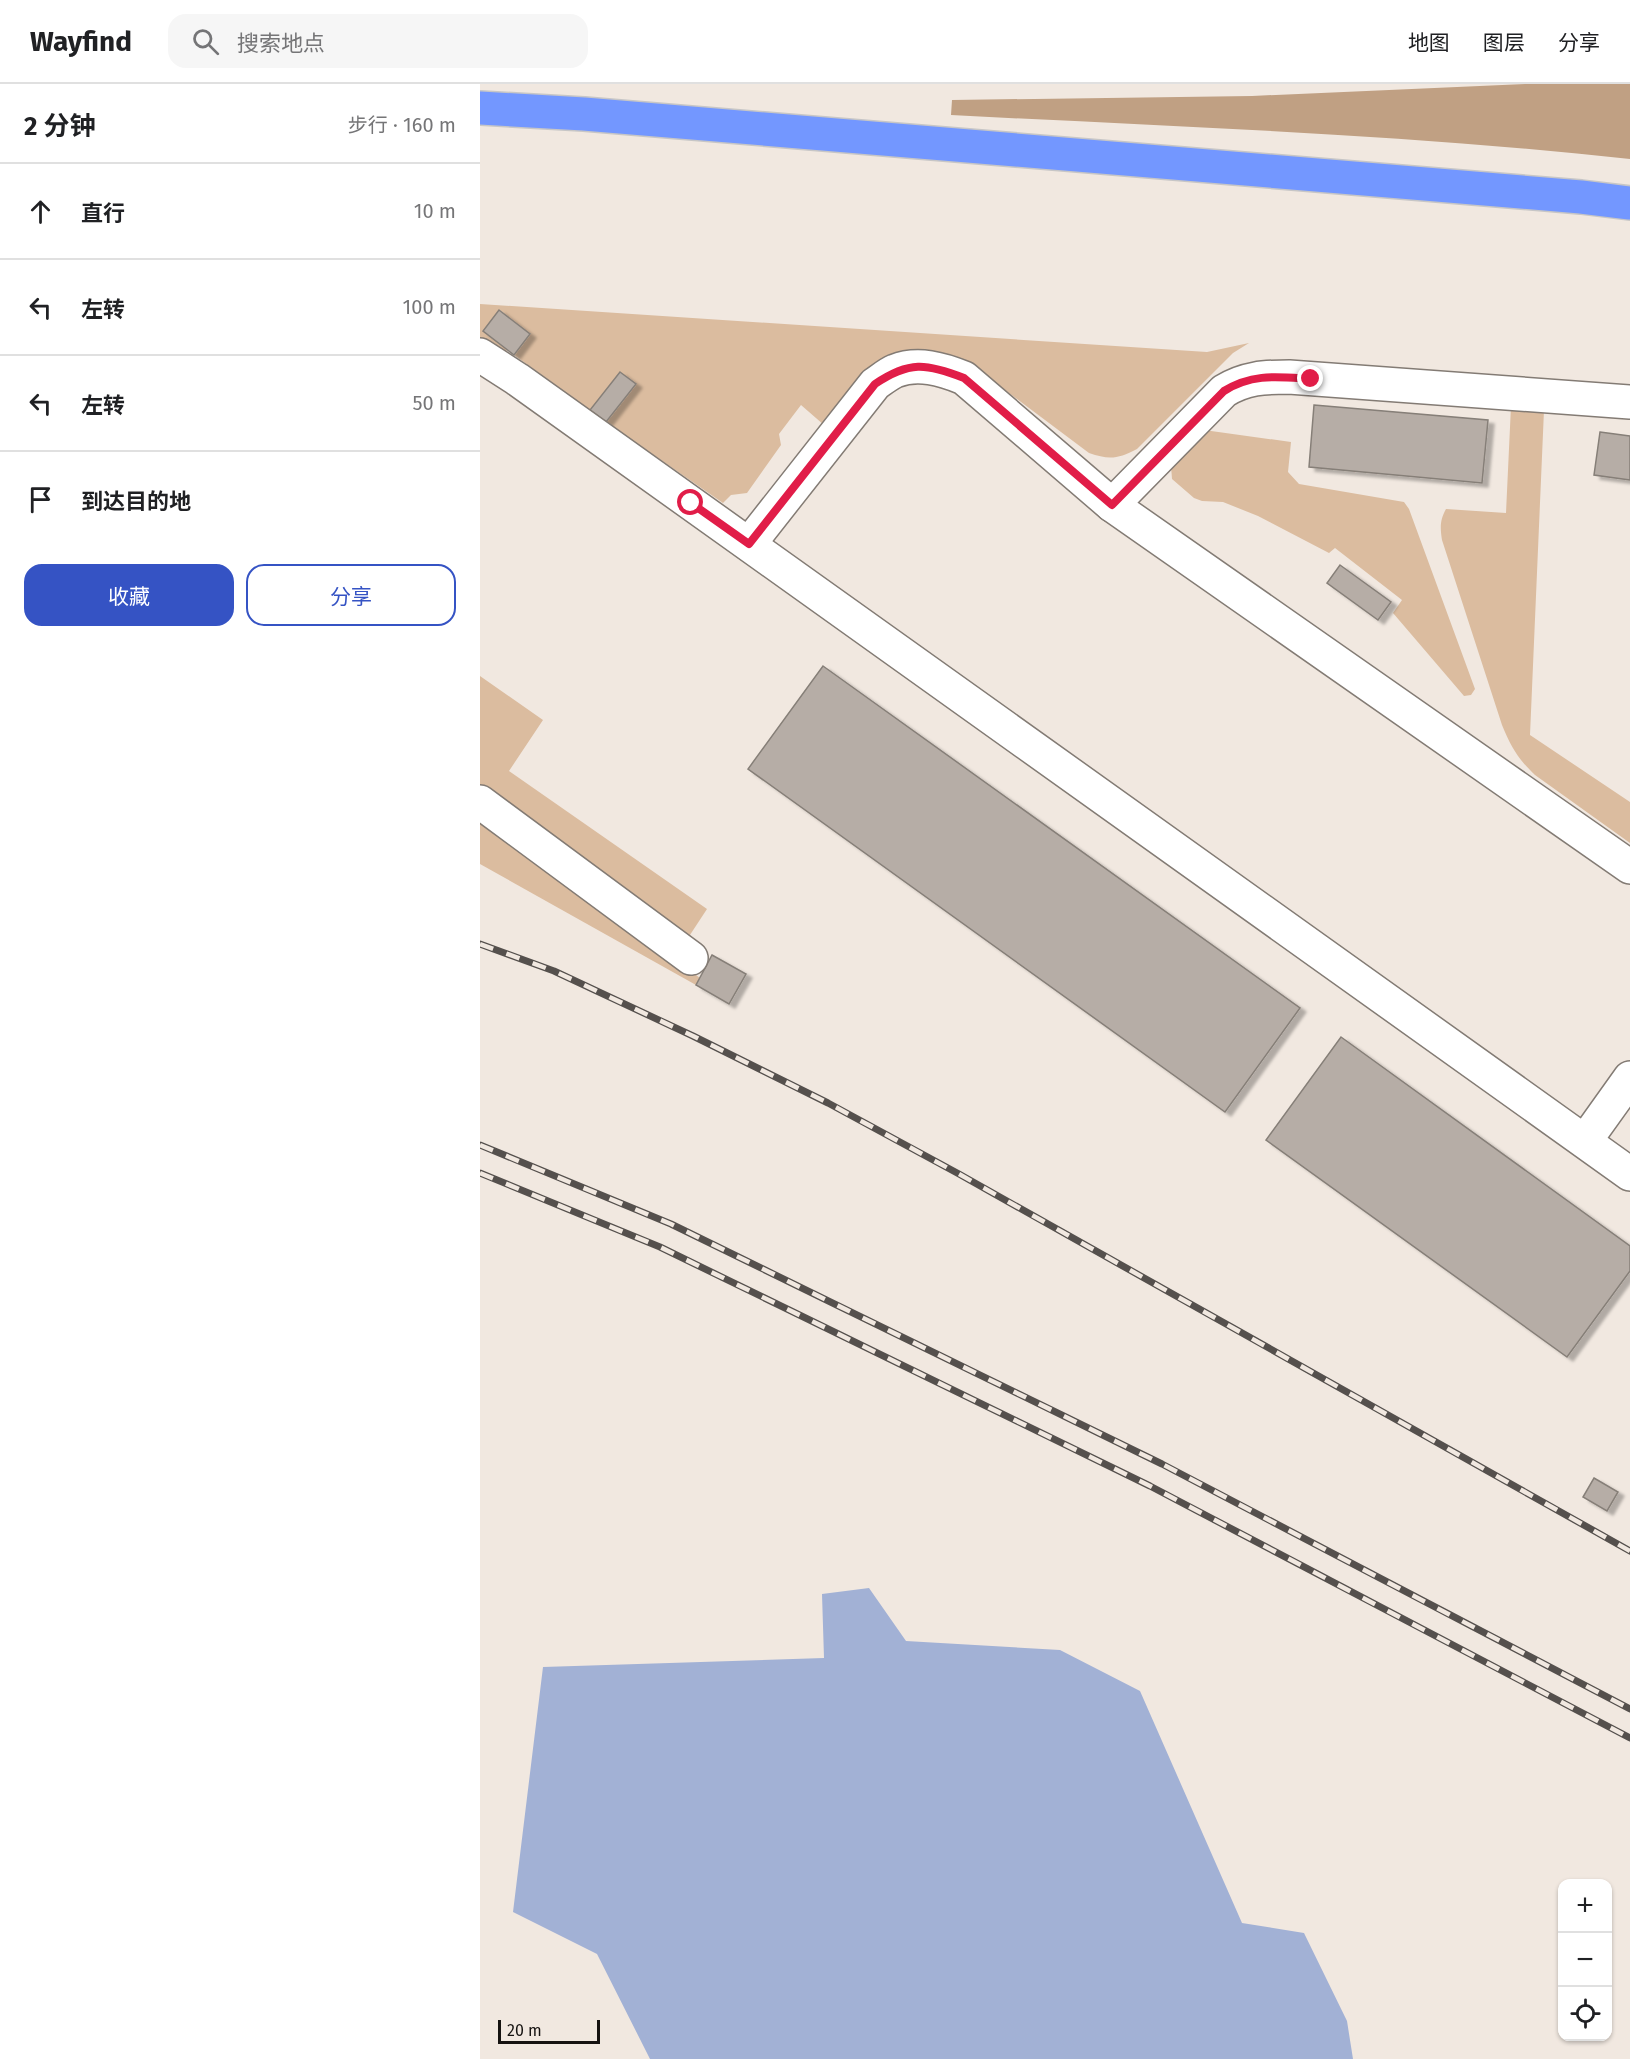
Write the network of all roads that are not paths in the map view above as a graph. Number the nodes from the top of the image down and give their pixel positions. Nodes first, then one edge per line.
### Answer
1 (480, 108) edge
2 (1630, 203) edge
3 (480, 355) edge
4 (1630, 402) edge
5 (1112, 505) junction
6 (749, 544) junction
7 (480, 802) edge
8 (1630, 867) edge
9 (691, 958) dead end
10 (1630, 1078) edge
11 (1585, 1142) junction
12 (1630, 1174) edge

1 - 2 highway
3 - 6 lane
4 - 5 lane
5 - 6 lane
5 - 8 lane
6 - 11 lane
7 - 9 lane
10 - 11 lane
11 - 12 lane

